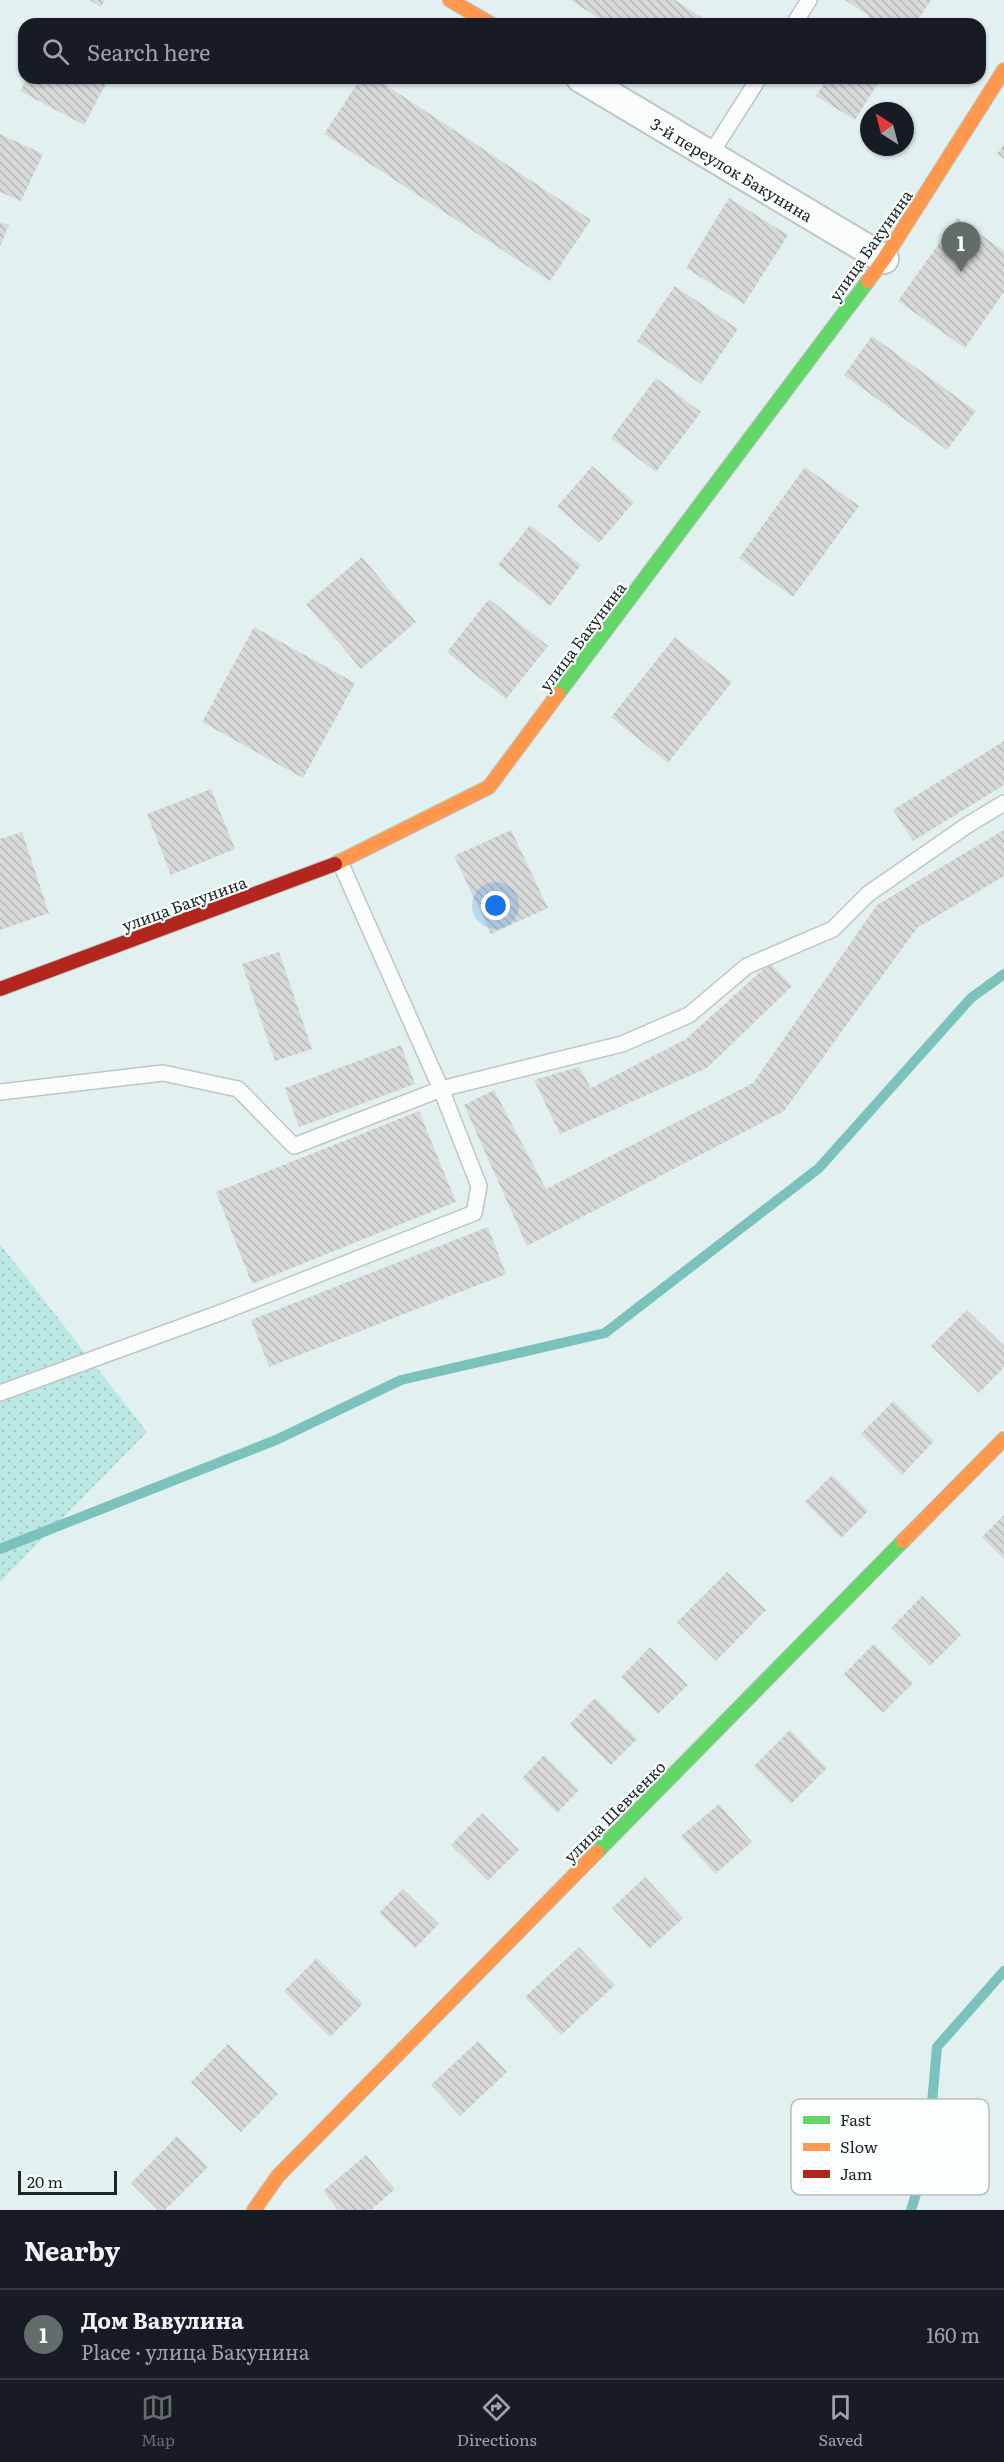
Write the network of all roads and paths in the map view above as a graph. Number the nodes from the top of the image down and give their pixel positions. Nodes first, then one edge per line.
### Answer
1 (450, 0) edge
2 (809, 0) edge
3 (480, 18) edge
4 (798, 18) edge
5 (1004, 70) edge
6 (591, 84) edge
7 (755, 84) edge
8 (710, 155) junction
9 (884, 259) junction
10 (1004, 803) edge
11 (340, 862) junction
12 (0, 989) edge
13 (441, 1089) junction
14 (0, 1092) edge
15 (0, 1393) edge
16 (1004, 1439) edge
17 (254, 2210) edge

1 - 3 street
2 - 4 lane
5 - 9 street, улица Бакунина
6 - 8 street, 3-й переулок Бакунина
7 - 8 lane
8 - 9 street, 3-й переулок Бакунина
9 - 11 street, улица Бакунина
10 - 13 lane
11 - 12 street, улица Бакунина
11 - 13 lane
13 - 14 lane
13 - 15 lane
16 - 17 street, улица Шевченко

